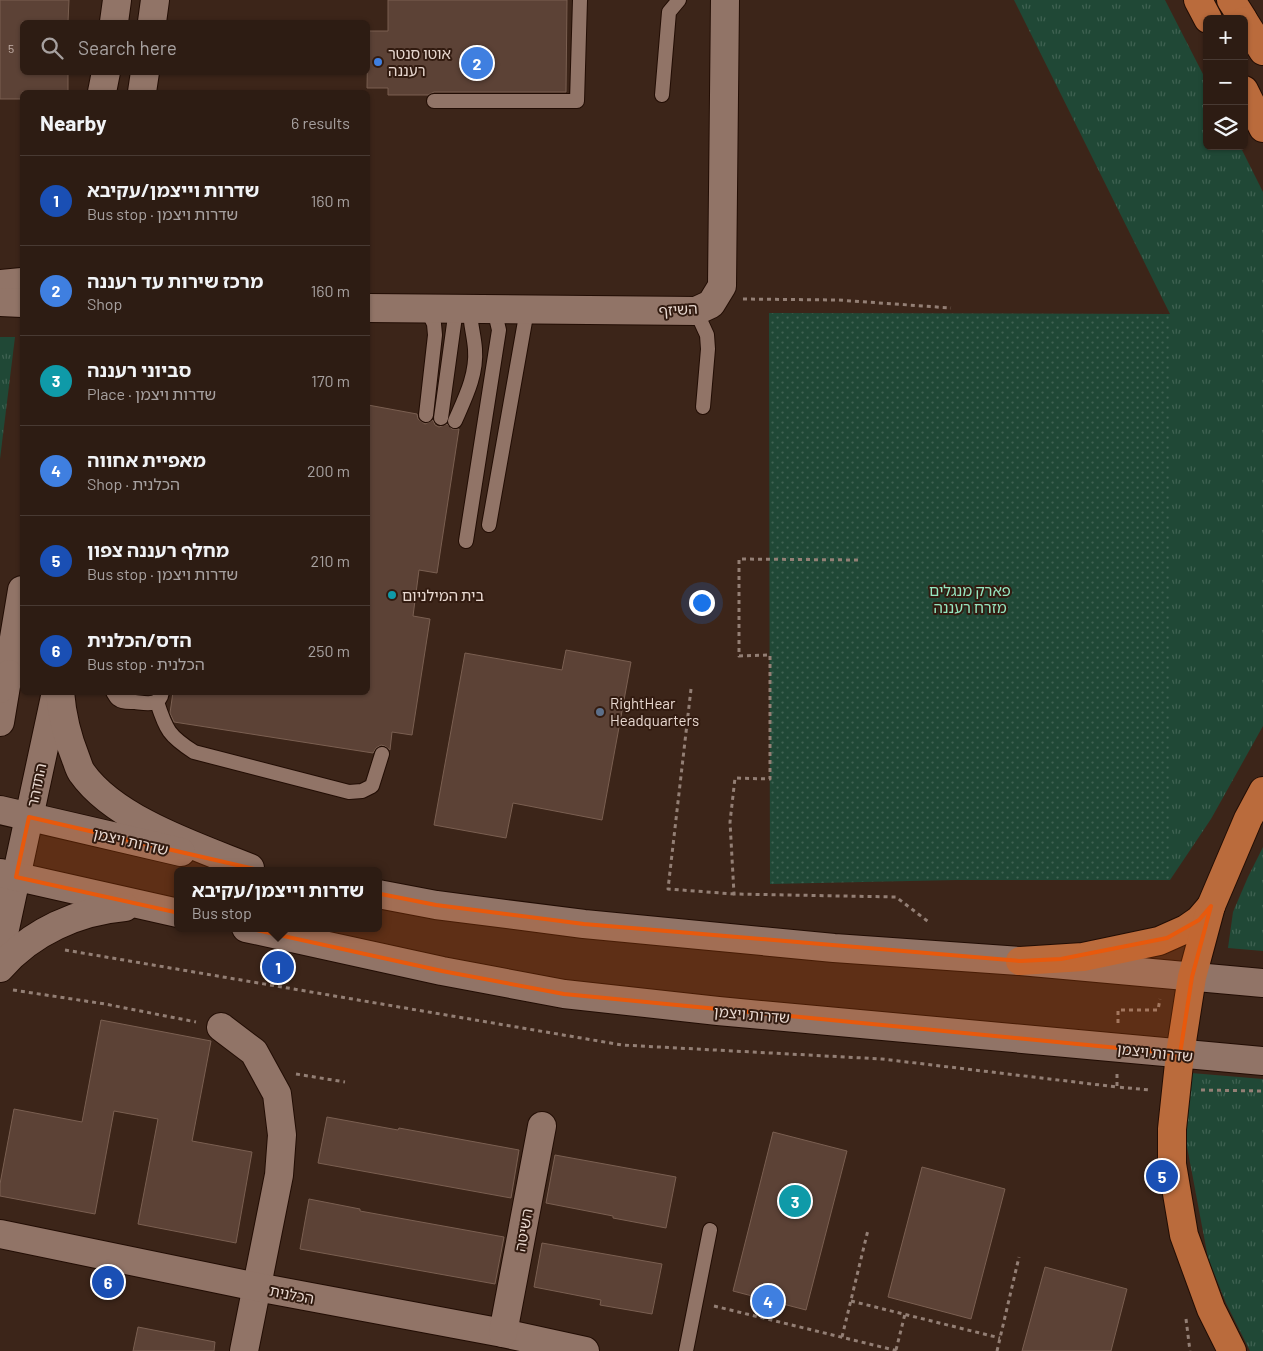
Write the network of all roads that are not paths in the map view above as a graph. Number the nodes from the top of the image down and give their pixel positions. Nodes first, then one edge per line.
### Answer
1 (117, 0) edge
2 (155, 0) edge
3 (580, 0) edge
4 (679, 0) edge
5 (725, 0) edge
6 (1198, 0) edge
7 (1231, 0) edge
8 (1206, 15) edge
9 (1241, 15) edge
10 (114, 20) edge
11 (152, 20) edge
12 (1248, 27) edge
13 (1263, 51) edge
14 (105, 75) edge
15 (144, 75) edge
16 (102, 90) edge
17 (142, 90) edge
18 (662, 95) dead end
19 (1248, 98) edge
20 (434, 101) dead end
21 (1263, 128) edge
22 (20, 282) edge
23 (0, 284) edge
24 (0, 302) edge
25 (20, 303) edge
26 (370, 308) edge
27 (427, 309) junction
28 (474, 309) junction
29 (527, 310) junction
30 (696, 311) junction
31 (703, 407) dead end
32 (426, 416) dead end
33 (490, 524) dead end
34 (466, 541) dead end
35 (20, 600) edge
36 (4, 682) edge
37 (57, 695) edge
38 (58, 695) edge
39 (116, 695) edge
40 (160, 697) edge
41 (0, 722) edge
42 (382, 754) dead end
43 (1263, 791) edge
44 (0, 810) edge
45 (29, 817) junction
46 (243, 867) edge
47 (249, 867) edge
48 (8, 875) edge
49 (382, 895) edge
50 (142, 906) junction
51 (1211, 906) junction
52 (174, 913) edge
53 (264, 932) edge
54 (0, 952) edge
55 (1020, 961) junction
56 (1192, 977) junction
57 (5, 979) edge
58 (1263, 984) edge
59 (221, 1027) road end
60 (1180, 1054) junction
61 (1263, 1061) edge
62 (542, 1126) dead end
63 (710, 1230) dead end
64 (0, 1234) edge
65 (257, 1288) junction
66 (503, 1334) junction
67 (244, 1351) edge
68 (585, 1351) edge
69 (686, 1351) edge
70 (1232, 1351) edge

1 - 10 main road
2 - 11 main road
3 - 20 lane
4 - 18 lane
5 - 30 main road, השיזף
6 - 8 highway
7 - 9 highway
12 - 13 highway
14 - 16 main road
15 - 17 main road
19 - 21 highway
22 - 23 main road
24 - 25 main road
26 - 27 main road, השיזף
27 - 28 main road, השיזף
27 - 32 lane
28 - 28 lane
28 - 29 main road, השיזף
28 - 34 lane
29 - 30 main road, השיזף
29 - 33 lane
30 - 31 lane
35 - 36 main road
36 - 41 main road
37 - 45 main road, התדהר
38 - 47 main road
39 - 40 lane
40 - 42 lane
43 - 51 highway
44 - 45 main road, שדרות ויצמן
45 - 46 main road, שדרות ויצמן
45 - 48 main road, התדהר
48 - 50 main road
48 - 54 main road, התדהר
49 - 55 main road
50 - 52 main road
50 - 57 main road
51 - 55 highway
51 - 56 highway
53 - 60 main road, שדרות ויצמן
55 - 56 main road
56 - 58 main road
56 - 60 highway
59 - 65 main road
60 - 61 main road, שדרות ויצמן
60 - 70 highway
62 - 66 main road, השיטה
63 - 69 lane
64 - 65 main road, הכלנית
65 - 66 main road, הכלנית
65 - 67 main road
66 - 68 main road, הכלנית

